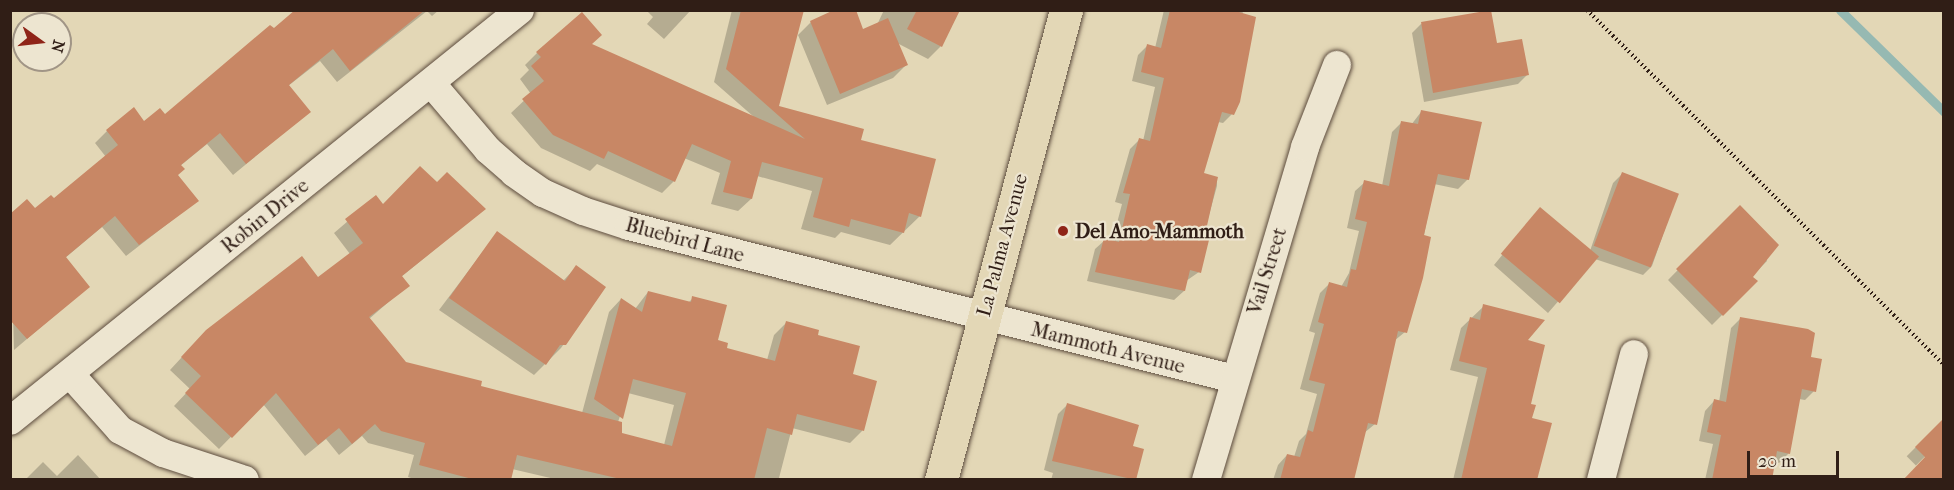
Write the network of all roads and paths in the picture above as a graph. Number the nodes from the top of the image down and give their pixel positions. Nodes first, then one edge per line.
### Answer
1 (520, 10) edge
2 (1066, 10) edge
3 (1587, 10) edge
4 (1337, 65) dead end
5 (431, 83) junction
6 (983, 317) junction
7 (1634, 354) dead end
8 (1944, 365) edge
9 (70, 374) junction
10 (1234, 379) junction
11 (10, 421) edge
12 (245, 480) edge
13 (941, 480) edge
14 (1206, 480) edge
15 (1601, 480) edge

1 - 5 street, Robin Drive
2 - 6 main road, La Palma Avenue
3 - 8 path
4 - 10 street, Vail Street
5 - 6 street, Bluebird Lane
5 - 9 street, Robin Drive
6 - 10 street, Mammoth Avenue
6 - 13 main road, La Palma Avenue
7 - 15 street
9 - 11 street, Robin Drive
9 - 12 street
10 - 14 street, Vail Street

